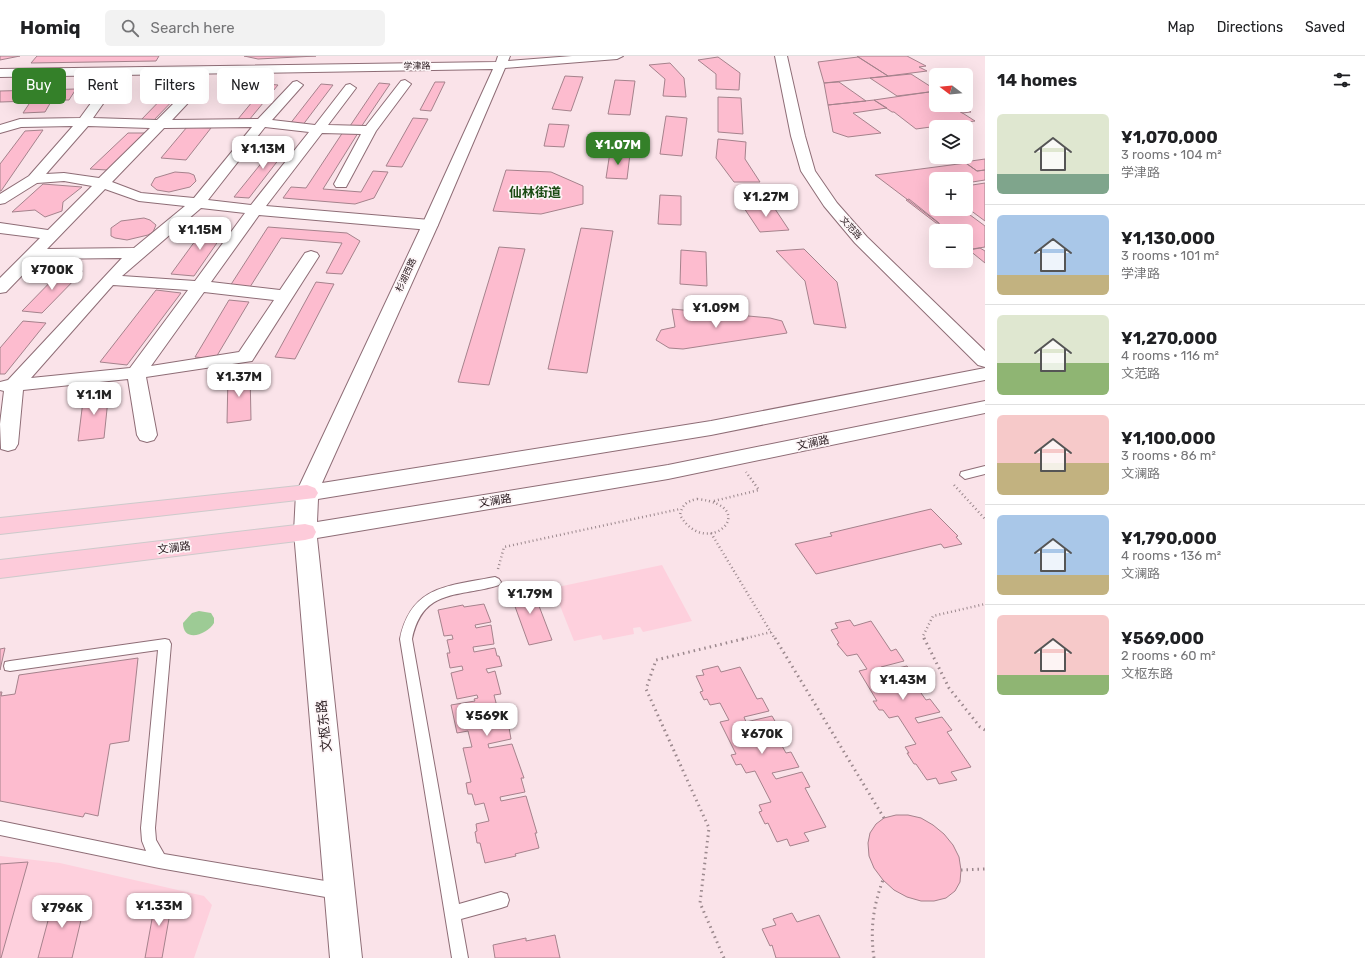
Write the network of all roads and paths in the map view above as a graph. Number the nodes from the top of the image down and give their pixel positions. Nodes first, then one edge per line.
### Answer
1 (617, 56) edge
2 (781, 56) edge
3 (502, 60) edge
4 (0, 73) edge
5 (405, 84) dead end
6 (297, 85) dead end
7 (350, 88) dead end
8 (97, 104) edge
9 (180, 104) edge
10 (84, 122) junction
11 (262, 122) junction
12 (159, 124) junction
13 (0, 129) edge
14 (317, 129) junction
15 (370, 130) junction
16 (34, 179) junction
17 (101, 183) junction
18 (341, 184) dead end
19 (0, 200) edge
20 (197, 204) junction
21 (255, 210) junction
22 (430, 225) junction
23 (0, 228) edge
24 (53, 235) junction
25 (138, 253) junction
26 (34, 254) junction
27 (311, 256) dead end
28 (109, 280) junction
29 (200, 286) junction
30 (0, 288) edge
31 (284, 296) junction
32 (985, 361) edge
33 (136, 373) junction
34 (985, 374) edge
35 (7, 386) edge
36 (985, 407) edge
37 (147, 435) dead end
38 (8, 444) dead end
39 (737, 459) junction
40 (985, 470) edge
41 (965, 475) joint
42 (307, 494) junction
43 (714, 501) junction
44 (680, 509) junction
45 (985, 519) edge
46 (0, 526) edge
47 (305, 532) junction
48 (711, 533) junction
49 (0, 569) edge
50 (495, 582) joint
51 (985, 604) edge
52 (771, 632) junction
53 (10, 666) dead end
54 (985, 730) edge
55 (884, 818) dead end
56 (0, 828) edge
57 (159, 861) junction
58 (985, 869) edge
59 (961, 870) dead end
60 (883, 880) dead end
61 (340, 892) junction
62 (501, 900) dead end
63 (453, 913) junction
64 (346, 958) edge
65 (460, 958) edge
66 (724, 958) edge
67 (874, 958) edge

1 - 3 street, 学津路
2 - 32 street, 文范路
3 - 4 street, 学津路
3 - 22 street, 杉湖西路
5 - 15 street
6 - 11 street
7 - 14 street
8 - 10 street
9 - 12 street
10 - 12 street
10 - 13 street
10 - 16 street
11 - 12 street
11 - 14 street
11 - 20 street
12 - 17 street
14 - 15 street
14 - 21 street
15 - 18 street
16 - 17 street
16 - 19 street
17 - 20 street
17 - 24 street
20 - 21 street
20 - 25 street
21 - 22 street
21 - 29 street
22 - 42 street, 杉湖西路
23 - 24 street
24 - 26 street
25 - 26 street
25 - 28 street
26 - 30 street
27 - 31 street
28 - 29 street
28 - 35 street
29 - 31 street
29 - 33 street
31 - 33 street
33 - 35 street
33 - 37 street
34 - 42 street
35 - 38 street
36 - 39 street, 文澜路
39 - 43 path
39 - 47 street, 文澜路
40 - 41 lane
41 - 45 path
42 - 46 main road
42 - 47 street, 文枢东路
43 - 44 path
43 - 48 path
44 - 48 path
44 - 50 path
47 - 49 main road, 文澜路
47 - 61 street, 文枢东路
48 - 52 path
50 - 63 lane
51 - 54 path
52 - 55 path
52 - 66 path
53 - 57 lane
56 - 57 lane
57 - 61 lane
58 - 59 path
60 - 67 path
61 - 64 street, 文枢东路
62 - 63 lane
63 - 65 lane

